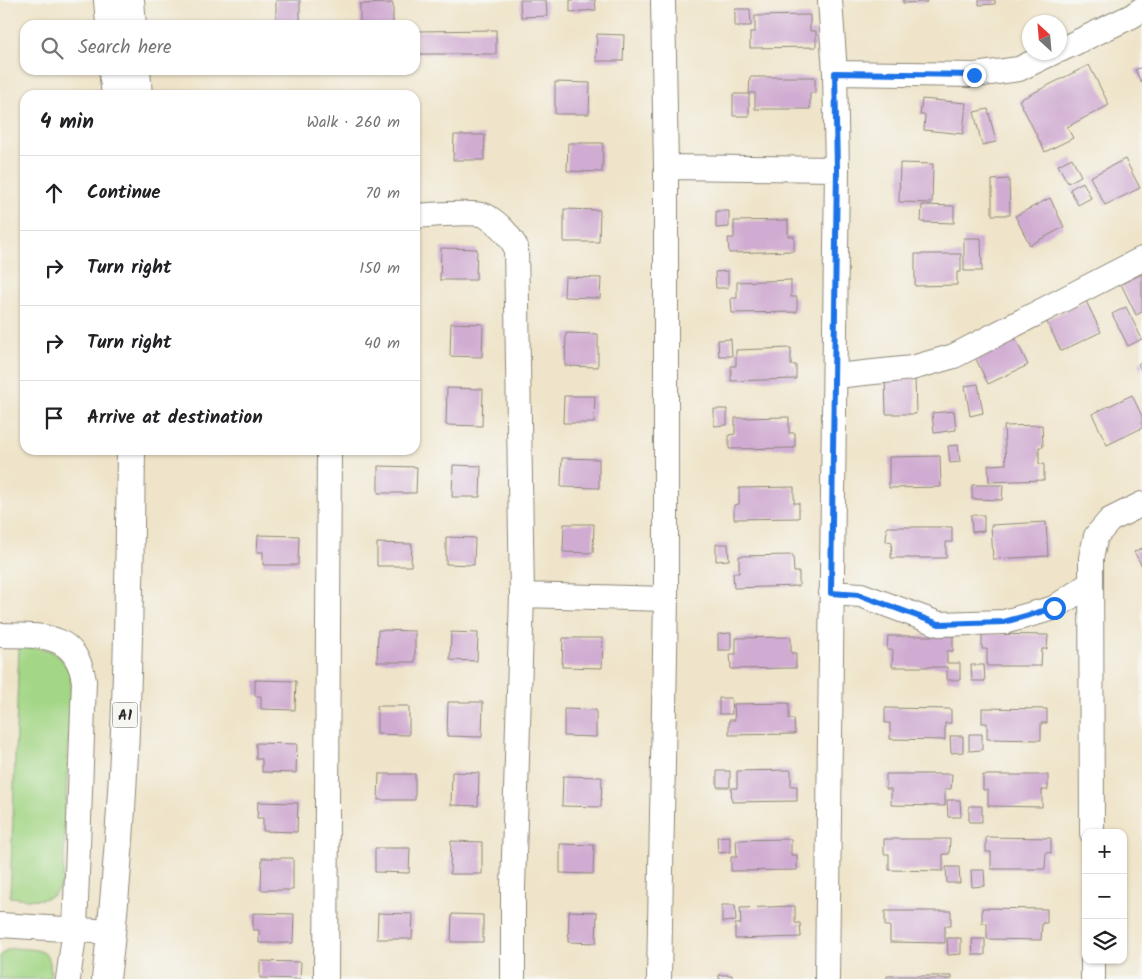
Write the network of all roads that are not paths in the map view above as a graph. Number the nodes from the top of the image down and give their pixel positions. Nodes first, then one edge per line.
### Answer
1 (108, 0) edge
2 (130, 0) edge
3 (663, 0) edge
4 (830, 0) edge
5 (1142, 9) edge
6 (110, 20) edge
7 (132, 20) edge
8 (1067, 47) edge
9 (1038, 60) edge
10 (835, 73) junction
11 (114, 75) edge
12 (136, 75) edge
13 (115, 90) edge
14 (138, 90) edge
15 (666, 167) junction
16 (837, 169) junction
17 (420, 216) edge
18 (1142, 259) edge
19 (836, 376) junction
20 (130, 455) edge
21 (329, 455) edge
22 (1142, 504) edge
23 (1091, 583) junction
24 (831, 593) junction
25 (522, 595) junction
26 (666, 599) junction
27 (0, 635) edge
28 (1092, 829) edge
29 (0, 925) edge
30 (75, 929) junction
31 (112, 932) junction
32 (1093, 964) edge
33 (68, 979) edge
34 (106, 979) edge
35 (326, 979) edge
36 (513, 979) edge
37 (659, 979) edge
38 (827, 979) edge
39 (1093, 979) edge

1 - 6 highway
2 - 7 highway
3 - 15 street
4 - 10 street
5 - 8 street
9 - 10 street
10 - 16 street
11 - 13 highway
12 - 14 highway
15 - 16 street
15 - 26 street
16 - 19 street
17 - 25 street
18 - 19 street
19 - 24 street
20 - 31 highway, A1
21 - 35 street
22 - 23 street
23 - 24 street
23 - 28 street
24 - 38 street
25 - 26 street
25 - 36 street
26 - 37 street
27 - 30 street
29 - 30 street
30 - 31 street
30 - 33 street
31 - 34 highway, A1
32 - 39 street

